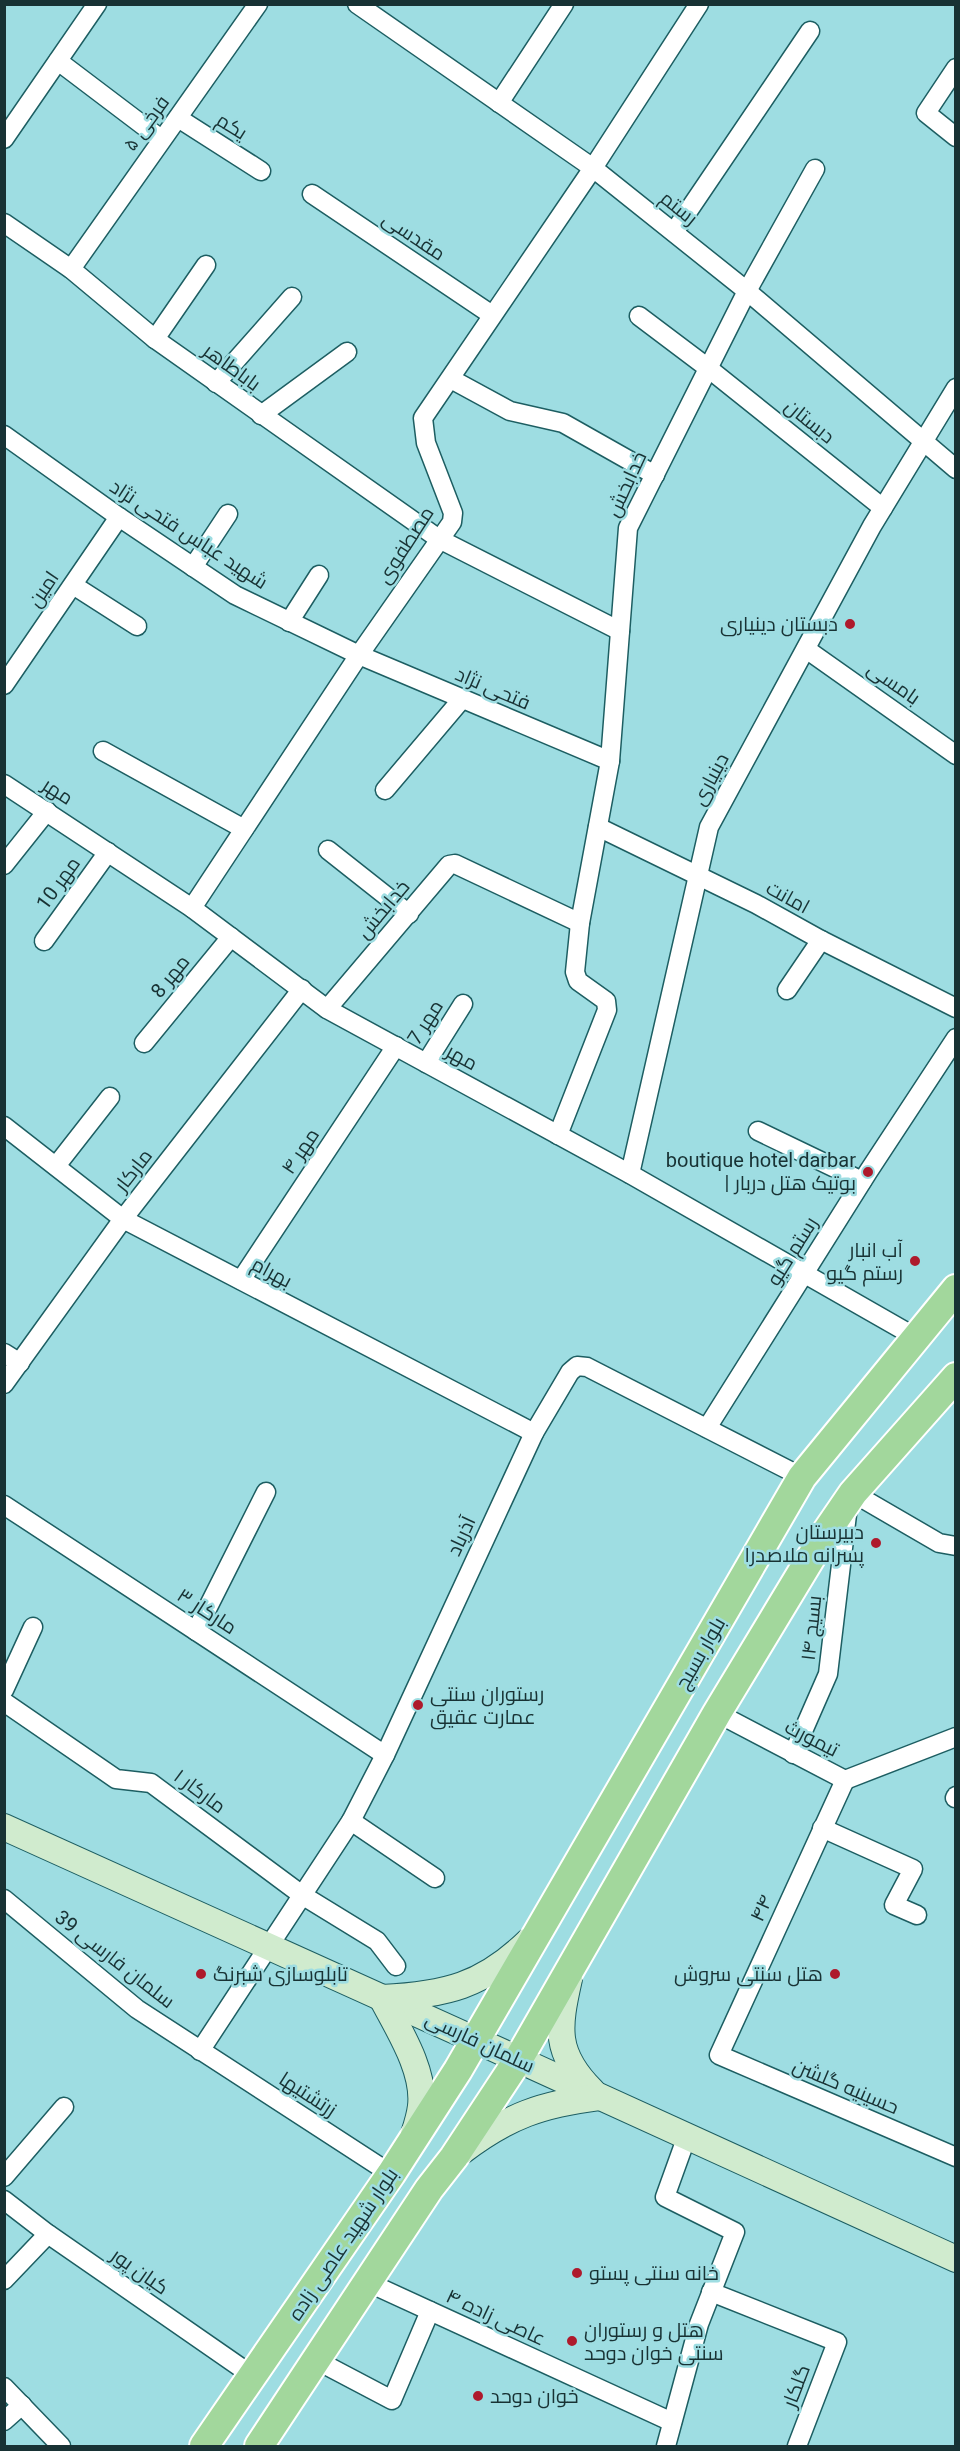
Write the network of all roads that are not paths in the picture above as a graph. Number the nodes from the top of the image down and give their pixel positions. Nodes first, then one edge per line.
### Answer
1 (97, 4) edge
2 (258, 4) edge
3 (357, 4) edge
4 (564, 4) edge
5 (699, 4) edge
6 (810, 30) dead end
7 (58, 61) junction
8 (956, 68) edge
9 (499, 103) junction
10 (178, 118) junction
11 (956, 137) edge
12 (161, 138) junction
13 (4, 139) edge
14 (593, 168) junction
15 (815, 169) dead end
16 (261, 171) dead end
17 (312, 195) dead end
18 (4, 223) edge
19 (674, 232) junction
20 (206, 265) dead end
21 (71, 269) junction
22 (747, 291) junction
23 (292, 297) dead end
24 (492, 315) junction
25 (639, 316) dead end
26 (155, 339) junction
27 (347, 352) dead end
28 (708, 368) junction
29 (451, 379) junction
30 (216, 383) junction
31 (956, 388) edge
32 (261, 415) junction
33 (4, 435) edge
34 (923, 441) junction
35 (956, 469) edge
36 (655, 475) junction
37 (883, 508) junction
38 (228, 514) dead end
39 (119, 517) junction
40 (439, 539) junction
41 (193, 567) junction
42 (319, 575) dead end
43 (73, 585) junction
44 (289, 622) junction
45 (137, 626) dead end
46 (620, 631) junction
47 (806, 649) junction
48 (358, 655) junction
49 (4, 685) edge
50 (462, 699) junction
51 (103, 751) dead end
52 (956, 755) edge
53 (610, 761) junction
54 (4, 784) edge
55 (385, 789) dead end
56 (47, 811) junction
57 (598, 828) junction
58 (244, 830) junction
59 (328, 850) dead end
60 (108, 852) junction
61 (4, 865) edge
62 (697, 876) junction
63 (192, 908) junction
64 (409, 915) junction
65 (580, 923) junction
66 (231, 937) junction
67 (44, 940) dead end
68 (821, 940) junction
69 (302, 989) junction
70 (787, 990) dead end
71 (463, 1004) dead end
72 (956, 1008) edge
73 (327, 1009) junction
74 (956, 1038) edge
75 (144, 1043) dead end
76 (396, 1046) junction
77 (426, 1063) junction
78 (110, 1097) dead end
79 (4, 1126) edge
80 (758, 1131) dead end
81 (558, 1135) junction
82 (56, 1166) junction
83 (630, 1174) junction
84 (862, 1181) junction
85 (123, 1219) junction
86 (804, 1275) junction
87 (241, 1280) junction
88 (956, 1289) edge
89 (917, 1338) junction
90 (12, 1358) edge
91 (4, 1384) edge
92 (952, 1391) edge
93 (707, 1428) junction
94 (534, 1433) junction
95 (802, 1477) junction
96 (266, 1492) dead end
97 (851, 1497) junction
98 (4, 1505) edge
99 (956, 1546) edge
100 (723, 1614) junction
101 (33, 1627) dead end
102 (196, 1631) junction
103 (765, 1634) junction
104 (690, 1671) junction
105 (4, 1690) edge
106 (4, 1702) edge
107 (721, 1706) junction
108 (956, 1737) edge
109 (793, 1754) junction
110 (385, 1755) junction
111 (845, 1780) junction
112 (351, 1821) junction
113 (4, 1827) edge
114 (822, 1828) junction
115 (435, 1878) dead end
116 (302, 1894) junction
117 (8, 1908) edge
118 (917, 1915) dead end
119 (537, 1934) junction
120 (268, 1947) junction
121 (574, 1960) junction
122 (396, 1966) dead end
123 (382, 1998) junction
124 (477, 2039) junction
125 (200, 2051) junction
126 (719, 2055) joint
127 (518, 2060) junction
128 (599, 2097) junction
129 (64, 2107) dead end
130 (687, 2136) junction
131 (412, 2143) junction
132 (454, 2157) junction
133 (956, 2157) edge
134 (391, 2174) junction
135 (4, 2177) edge
136 (4, 2200) edge
137 (48, 2234) junction
138 (956, 2259) edge
139 (4, 2280) edge
140 (367, 2282) junction
141 (711, 2292) junction
142 (430, 2311) junction
143 (316, 2360) junction
144 (253, 2376) junction
145 (4, 2387) edge
146 (22, 2405) junction
147 (4, 2421) edge
148 (672, 2422) junction
149 (211, 2436) edge
150 (61, 2446) edge
151 (249, 2446) edge
152 (259, 2446) edge
153 (666, 2446) edge
154 (797, 2446) edge

1 - 7 street
2 - 10 street, فرخی ۵
3 - 9 street, رستم
4 - 9 street
5 - 14 street, مصطفوی
6 - 19 street
7 - 12 street
7 - 13 street
8 - 11 street
9 - 14 street, رستم
10 - 12 street, فرخی ۵
10 - 16 street, یکم
12 - 21 street, فرخی ۵
14 - 19 street, رستم
14 - 24 street, مصطفوی
15 - 22 street, خدابخش
17 - 24 street, مقدسی
18 - 21 street, باباطاهر
19 - 22 street, رستم
20 - 26 street
21 - 26 street, باباطاهر
22 - 28 street, خدابخش
22 - 34 street, رستم
23 - 30 street
24 - 29 street, مصطفوی
25 - 28 street, دبستان
26 - 30 street, باباطاهر
27 - 32 street
28 - 36 street, خدابخش
28 - 37 street, دبستان
29 - 36 street
29 - 40 street, مصطفوی
30 - 32 street, باباطاهر
31 - 34 street, دینیاری
32 - 40 street, باباطاهر
33 - 39 street, شهید عباس فتحی نژاد
34 - 35 street, رستم
34 - 37 street, دینیاری
36 - 46 street, خدابخش
37 - 47 street, دینیاری
38 - 41 street
39 - 41 street, شهید عباس فتحی نژاد
39 - 43 street, امین
40 - 46 street, باباطاهر
40 - 48 street, مصطفوی
41 - 44 street, شهید عباس فتحی نژاد
42 - 44 street
43 - 45 street
43 - 49 street, امین
44 - 48 street, شهید عباس فتحی نژاد
46 - 53 street, خدابخش
47 - 52 street, بامسی
47 - 62 street, دینیاری
48 - 50 street, فتحی نژاد
48 - 58 street, مصطفوی
50 - 53 street, فتحی نژاد
50 - 55 street
51 - 58 street
53 - 57 street, خدابخش
54 - 56 street, مهر
56 - 60 street, مهر
56 - 61 street
57 - 62 street, امانت
57 - 65 street, خدابخش
58 - 63 street, مصطفوی
59 - 64 street
60 - 63 street, مهر
60 - 67 street, مهر 10
62 - 68 street, امانت
62 - 83 street, دینیاری
63 - 66 street, مهر
64 - 65 street, خدابخش
64 - 73 street, خدابخش
65 - 81 street, خدابخش
66 - 69 street, مهر
66 - 75 street, مهر 8
68 - 70 street
68 - 72 street, امانت
69 - 73 street, مهر
69 - 85 street, مارکار
71 - 77 street, مهر 7
73 - 76 street, مهر
74 - 84 street, رستم گیو
76 - 77 street, مهر
76 - 87 street, مهر ۴
77 - 81 street, مهر
78 - 82 street
79 - 82 street, بهرام
80 - 84 street
81 - 83 street, مهر
82 - 85 street, بهرام
83 - 86 street, مهر
84 - 86 street, رستم گیو
85 - 87 street, بهرام
85 - 90 street, مارکار
86 - 89 street, مهر
86 - 93 street, رستم گیو
87 - 94 street, بهرام
88 - 89 main road, بلوار بسیج
89 - 95 main road, بلوار بسیج
90 - 91 street, مارکار
92 - 97 main road
93 - 94 street, آذرباد
93 - 95 street, آذرباد
94 - 110 street, آذرباد
95 - 100 main road, بلوار بسیج
96 - 102 street
97 - 99 street
97 - 103 main road
97 - 109 street, بسیج ۱۴
98 - 102 street, مارکار ۳
100 - 103 main road
100 - 104 main road, بلوار بسیج
101 - 105 street
102 - 110 street, مارکار ۳
103 - 107 main road
104 - 107 main road
104 - 119 main road, بلوار بسیج
106 - 116 street, مارکار ۱
107 - 109 street, تیمورث
107 - 121 main road
108 - 111 street, تیمورث
109 - 111 street, تیمورث
110 - 112 street, آذرباد
111 - 114 street, ۴۴
112 - 115 street
112 - 116 street, آذرباد
113 - 120 main road, سلمان فارسی
114 - 118 street
114 - 126 street, ۴۴
116 - 120 street, آذرباد
116 - 122 street, مارکار ۱
117 - 125 street, سلمان فارسی 39
119 - 123 main road
119 - 124 main road, بلوار بسیج
120 - 123 main road, سلمان فارسی
120 - 125 street, آذرباد
121 - 127 main road
121 - 128 main road
123 - 124 main road, سلمان فارسی
123 - 131 main road
124 - 127 main road, سلمان فارسی
124 - 131 main road, بلوار شهید عاصی زاده
125 - 134 street, زرتشتیها
126 - 133 street, حسینیه گلشن
127 - 128 main road, سلمان فارسی
127 - 132 main road, بلوار شهید عاصی زاده
128 - 130 main road, سلمان فارسی
128 - 132 main road
129 - 135 street
130 - 138 main road, سلمان فارسی
130 - 141 street
131 - 134 main road, بلوار شهید عاصی زاده
132 - 140 main road, بلوار شهید عاصی زاده
134 - 144 main road, بلوار شهید عاصی زاده
136 - 137 street, کیان پور
137 - 139 street
137 - 144 street, کیان پور
140 - 142 street, عاصی زاده ۴
140 - 143 main road, بلوار شهید عاصی زاده
141 - 148 street
141 - 154 street, گلکار
142 - 143 street
142 - 148 street, عاصی زاده ۴
143 - 152 main road, بلوار شهید عاصی زاده
144 - 149 main road, بلوار شهید عاصی زاده
145 - 146 street
146 - 147 street
146 - 150 street
148 - 153 street
149 - 151 main road

